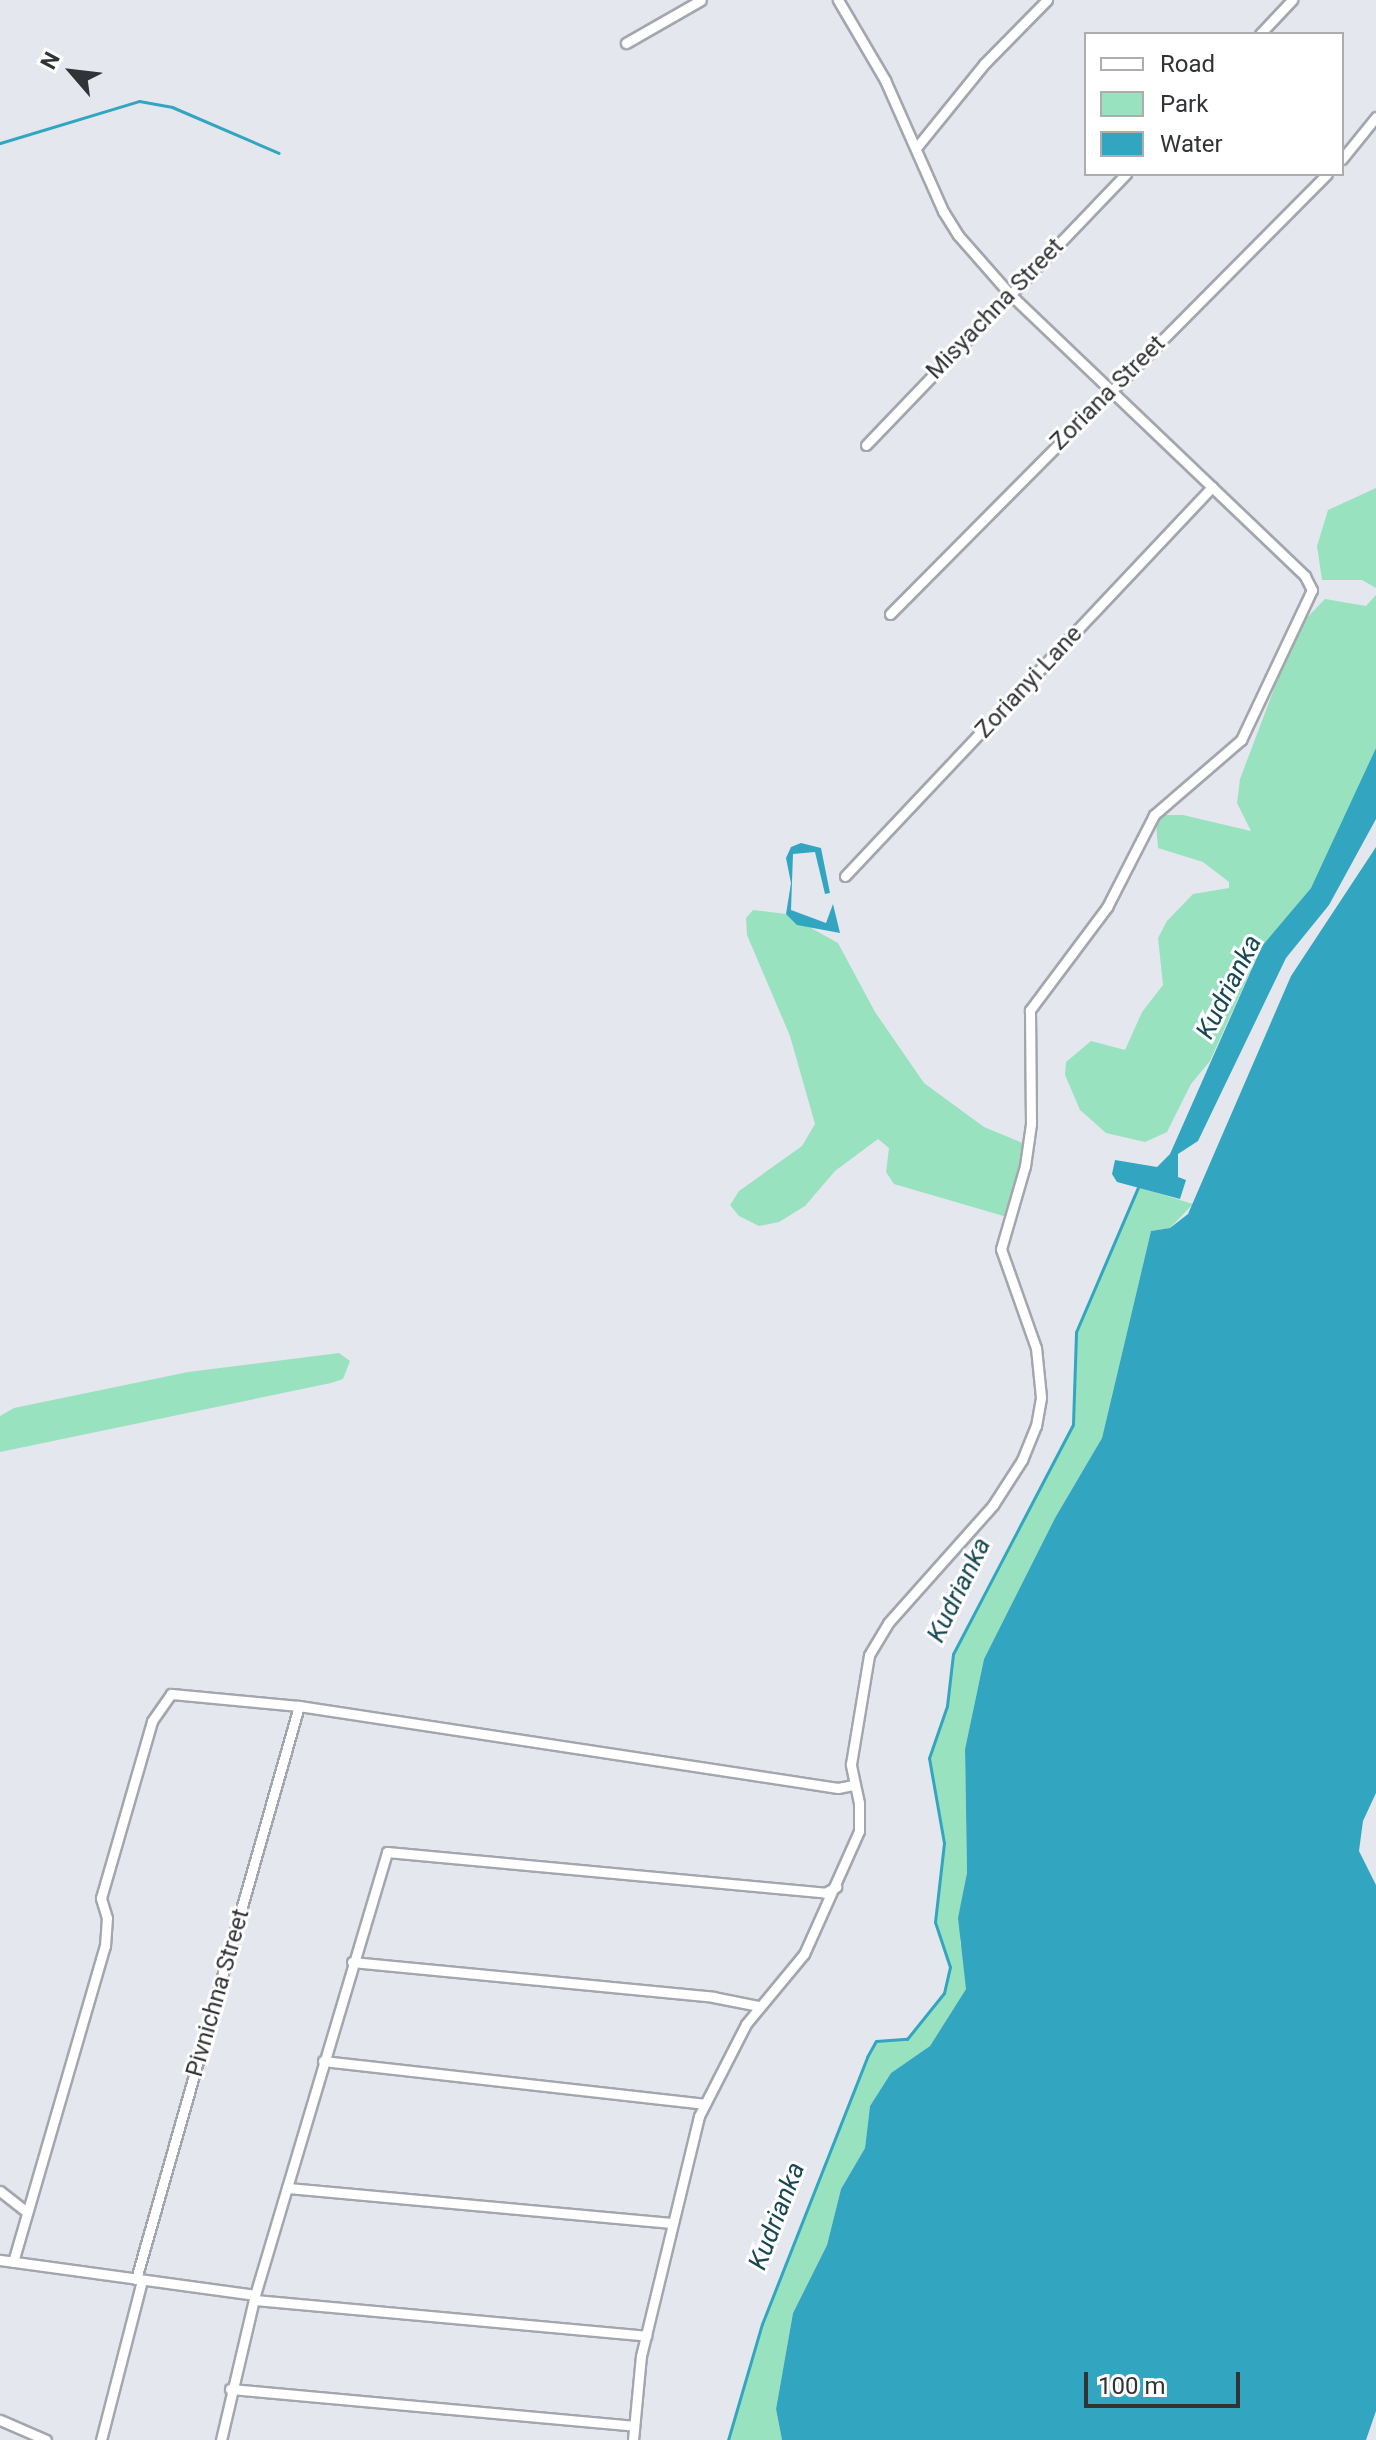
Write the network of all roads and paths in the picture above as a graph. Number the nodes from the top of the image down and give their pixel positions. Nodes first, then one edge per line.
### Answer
1 (701, 0) edge
2 (838, 0) edge
3 (1047, 0) edge
4 (1292, 0) edge
5 (1262, 32) edge
6 (626, 43) dead end
7 (1376, 117) edge
8 (916, 148) junction
9 (1344, 157) edge
10 (1124, 176) edge
11 (1325, 176) edge
12 (1008, 292) junction
13 (1109, 391) junction
14 (866, 445) dead end
15 (1212, 487) junction
16 (890, 614) dead end
17 (845, 876) dead end
18 (299, 1706) junction
19 (854, 1785) junction
20 (838, 1885) junction
21 (352, 1962) junction
22 (759, 2006) junction
23 (323, 2061) junction
24 (704, 2104) junction
25 (287, 2188) junction
26 (0, 2191) edge
27 (27, 2212) junction
28 (672, 2223) junction
29 (0, 2260) edge
30 (13, 2262) junction
31 (139, 2280) junction
32 (254, 2298) junction
33 (646, 2336) junction
34 (230, 2389) junction
35 (0, 2420) edge
36 (633, 2426) junction
37 (46, 2440) edge
38 (101, 2440) edge
39 (221, 2440) edge
40 (633, 2440) edge

1 - 6 street
2 - 8 street
3 - 8 street
4 - 5 street
7 - 9 street
8 - 12 street
10 - 12 street, Misyachna Street
11 - 13 street, Zoriana Street
12 - 13 street
12 - 14 street, Misyachna Street
13 - 15 street
13 - 16 street, Zoriana Street
15 - 17 street, Zorianyi Lane
15 - 19 street
18 - 19 street
18 - 27 street
18 - 31 street, Pivnichna Street
19 - 20 street
20 - 21 street
20 - 22 street
21 - 22 street
21 - 23 street
22 - 24 street
23 - 24 street
23 - 25 street
24 - 28 street
25 - 28 street
25 - 32 street
26 - 27 street
27 - 30 street
28 - 33 street
29 - 30 street
30 - 31 street
31 - 32 street
31 - 38 street, Pivnichna Street
32 - 33 street
32 - 34 street
33 - 36 street
34 - 36 street
34 - 39 street
35 - 37 street
36 - 40 street

